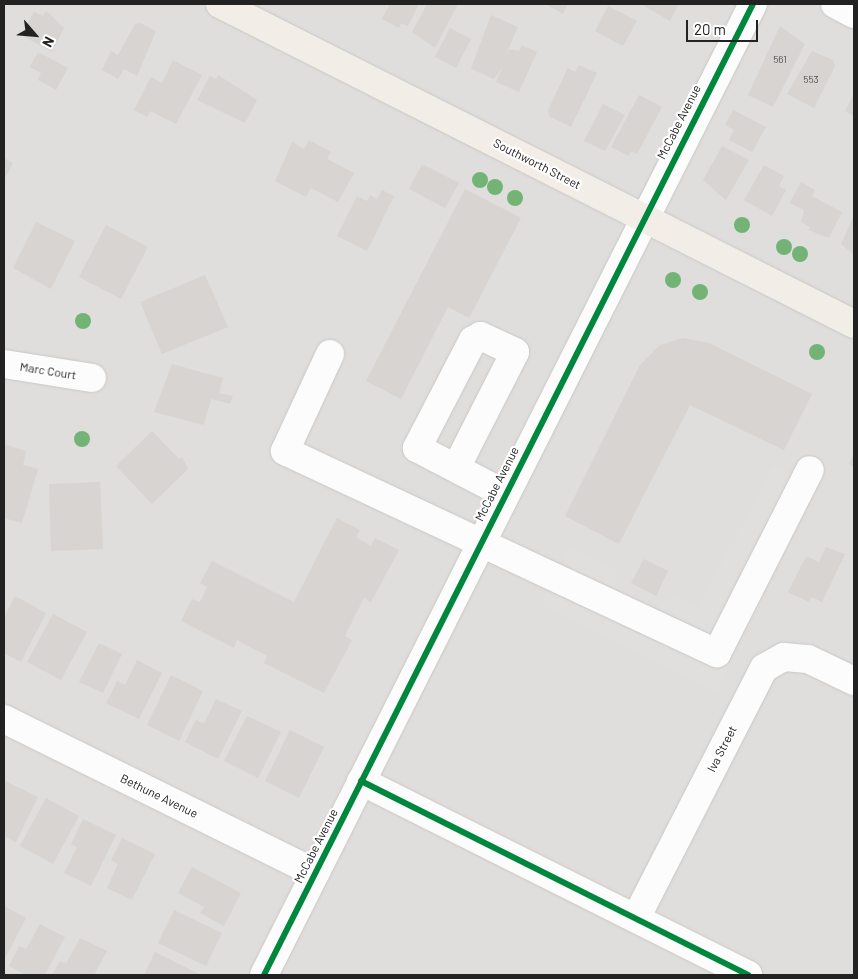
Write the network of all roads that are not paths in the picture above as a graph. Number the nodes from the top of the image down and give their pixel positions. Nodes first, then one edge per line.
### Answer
1 (220, 4) edge
2 (753, 4) edge
3 (835, 4) edge
4 (854, 14) edge
5 (643, 218) junction
6 (854, 324) edge
7 (330, 354) dead end
8 (4, 364) edge
9 (458, 370) junction
10 (92, 378) dead end
11 (497, 389) junction
12 (456, 468) junction
13 (810, 470) dead end
14 (505, 494) junction
15 (482, 540) junction
16 (854, 682) edge
17 (4, 718) edge
18 (361, 781) junction
19 (315, 873) junction
20 (636, 918) junction
21 (264, 975) edge
22 (748, 975) edge

1 - 5 main road, Southworth Street
2 - 5 street, McCabe Avenue
3 - 4 street
5 - 6 main road, Southworth Street
5 - 14 street, McCabe Avenue
7 - 15 street
8 - 10 street, Marc Court
9 - 11 street
9 - 11 street
9 - 12 street
11 - 12 street
12 - 14 street
13 - 15 street
14 - 15 street, McCabe Avenue
15 - 18 street, McCabe Avenue
16 - 20 street, Iva Street
17 - 19 street, Bethune Avenue
18 - 19 street, McCabe Avenue
18 - 20 street
19 - 21 street, McCabe Avenue
20 - 22 street

